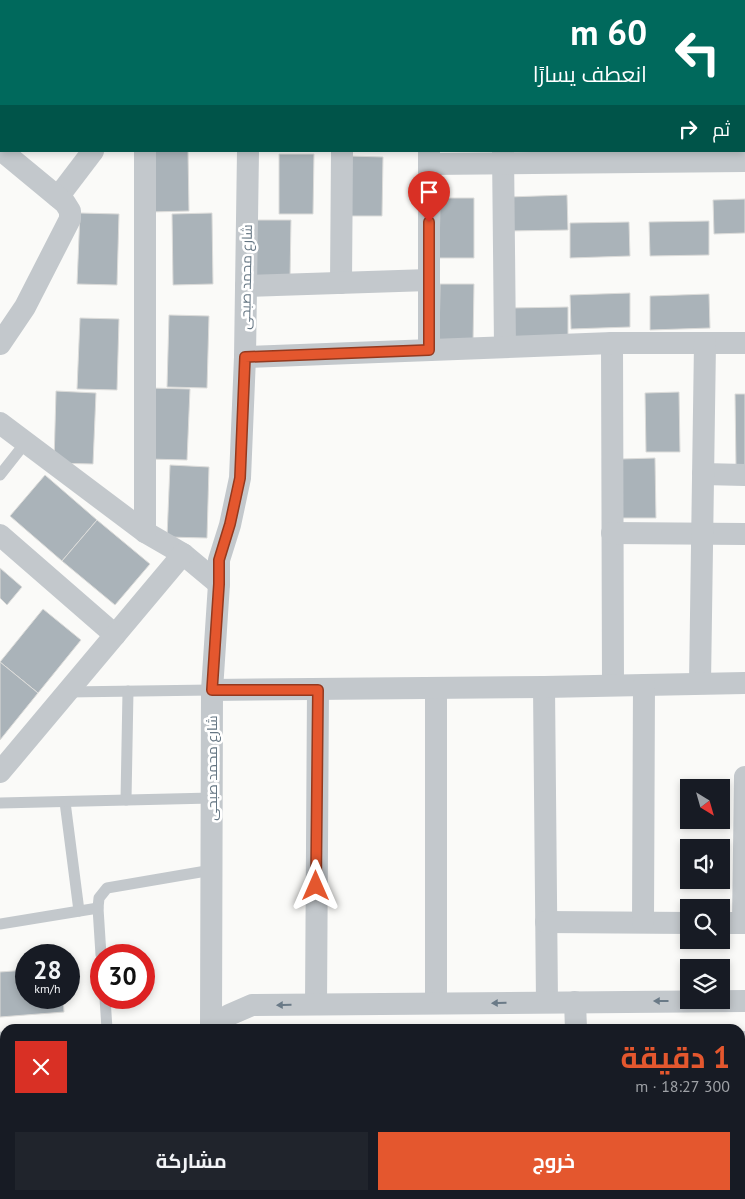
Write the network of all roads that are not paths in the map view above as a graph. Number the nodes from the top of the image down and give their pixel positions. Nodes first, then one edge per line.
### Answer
1 (3, 152) edge
2 (92, 152) edge
3 (145, 152) edge
4 (248, 152) edge
5 (342, 152) edge
6 (503, 157) edge
7 (429, 158) edge
8 (745, 161) edge
9 (58, 197) junction
10 (429, 280) junction
11 (341, 283) junction
12 (246, 286) junction
13 (612, 343) junction
14 (705, 343) junction
15 (745, 343) edge
16 (0, 344) edge
17 (505, 347) junction
18 (429, 350) junction
19 (245, 357) junction
20 (0, 423) edge
21 (26, 442) junction
22 (703, 474) junction
23 (0, 475) edge
24 (745, 475) edge
25 (145, 532) junction
26 (612, 533) junction
27 (0, 534) edge
28 (702, 534) junction
29 (745, 534) edge
30 (183, 554) junction
31 (219, 584) junction
32 (115, 635) junction
33 (745, 683) edge
34 (700, 684) junction
35 (644, 685) junction
36 (612, 686) junction
37 (544, 687) junction
38 (436, 688) junction
39 (212, 690) junction
40 (318, 690) junction
41 (128, 691) junction
42 (66, 692) junction
43 (0, 772) edge
44 (745, 777) edge
45 (212, 798) junction
46 (126, 800) junction
47 (65, 802) junction
48 (0, 803) edge
49 (212, 870) junction
50 (98, 908) junction
51 (79, 911) junction
52 (546, 922) junction
53 (643, 922) junction
54 (680, 923) edge
55 (730, 923) edge
56 (744, 923) edge
57 (0, 924) edge
58 (100, 944) edge
59 (745, 1001) edge
60 (547, 1002) junction
61 (575, 1002) junction
62 (436, 1003) junction
63 (316, 1004) junction
64 (106, 1009) edge
65 (107, 1024) edge
66 (213, 1024) edge
67 (218, 1024) edge
68 (576, 1024) edge

1 - 9 street
2 - 9 street
3 - 25 street
4 - 12 street, شارع محمد صبحى
5 - 11 street
6 - 7 street
6 - 8 street
6 - 17 street
7 - 10 street
9 - 16 street
10 - 11 street
10 - 18 street
11 - 12 street
12 - 19 street, شارع محمد صبحى
13 - 14 street
13 - 17 street
13 - 26 street
14 - 15 street
14 - 22 street
17 - 18 street
18 - 19 street
19 - 31 street, شارع محمد صبحى
20 - 21 street
21 - 23 lane
21 - 25 street
22 - 24 street
22 - 28 street
25 - 30 street
26 - 28 street
26 - 36 street
27 - 32 street
28 - 29 street
28 - 34 street
30 - 31 street
30 - 32 street
31 - 39 street, شارع محمد صبحى
32 - 42 street
33 - 34 street
34 - 35 street
35 - 36 street
35 - 53 street
36 - 37 street
37 - 38 street
37 - 52 street
38 - 40 street
38 - 62 street
39 - 40 street
39 - 41 lane
39 - 45 street, شارع محمد صبحى
40 - 63 street
41 - 42 lane
41 - 46 lane
42 - 43 street
44 - 56 street
45 - 46 lane
45 - 49 street, شارع محمد صبحى
46 - 47 lane
47 - 48 lane
47 - 51 lane
49 - 50 lane
49 - 66 street, شارع محمد صبحى
50 - 51 lane
50 - 58 lane
51 - 57 lane
52 - 53 street
52 - 60 street
53 - 54 street
55 - 56 street
59 -> 61 street
60 - 61 street
60 -> 62 street
61 - 68 street
62 - 63 street
63 -> 67 street
64 - 65 lane

